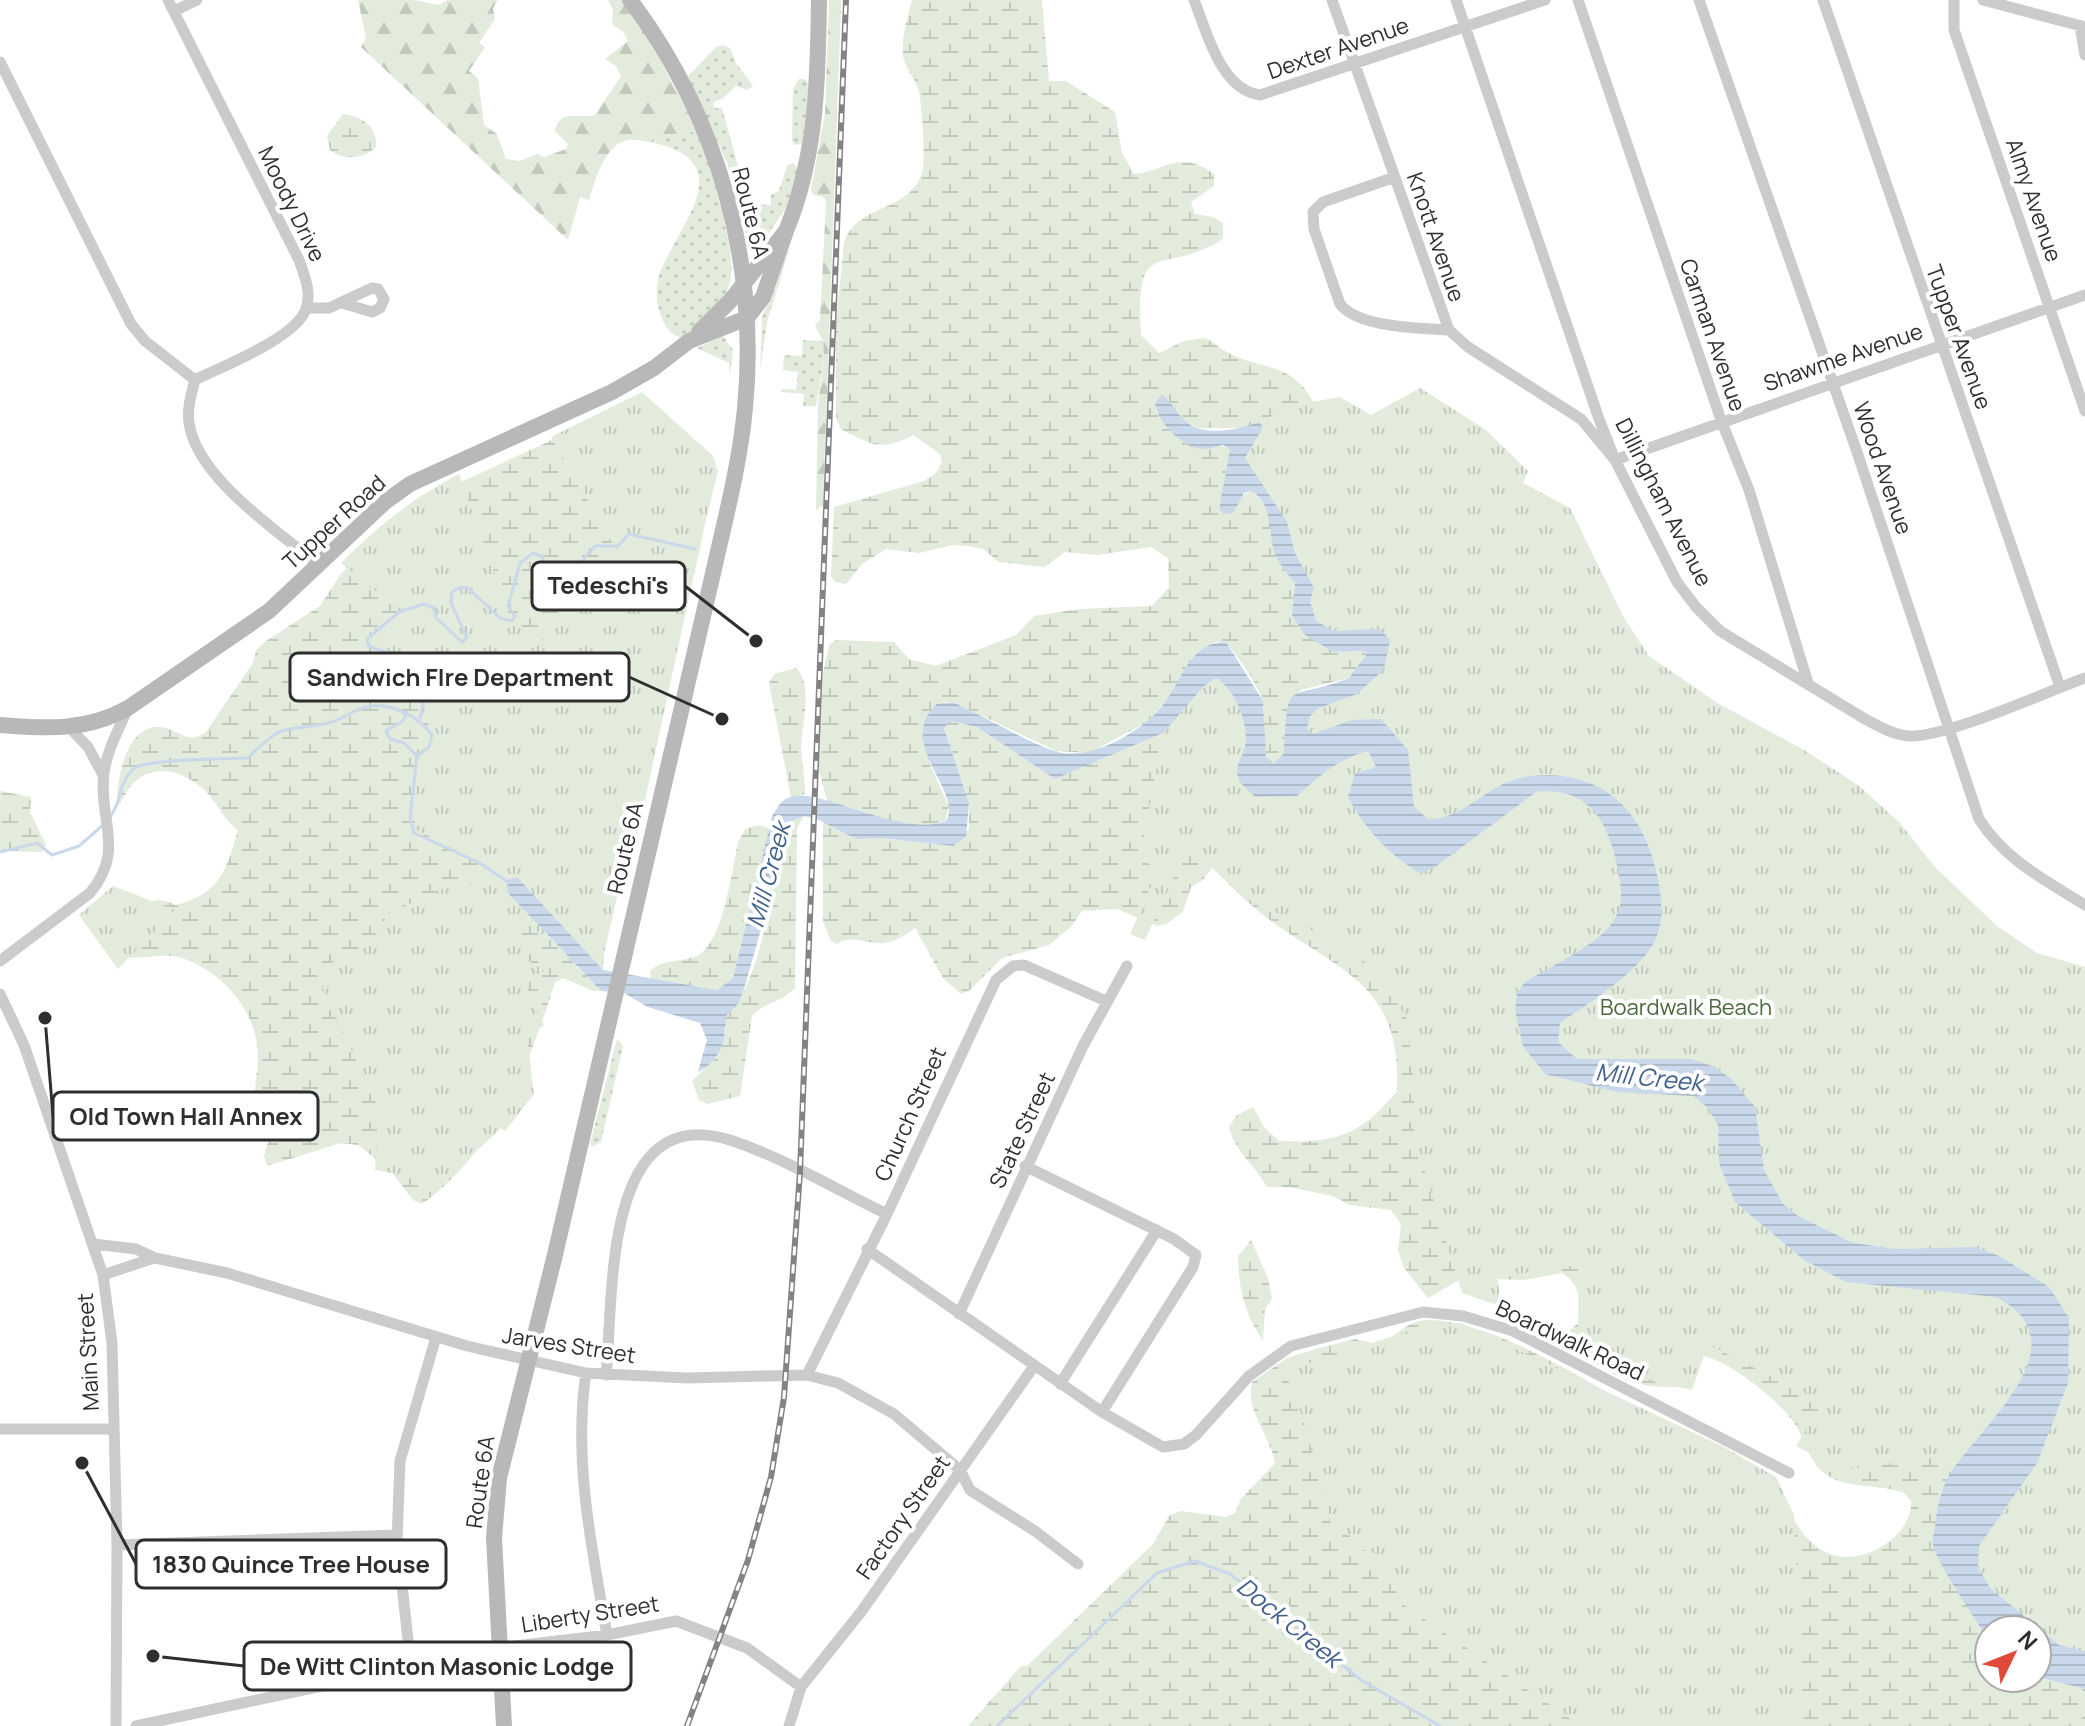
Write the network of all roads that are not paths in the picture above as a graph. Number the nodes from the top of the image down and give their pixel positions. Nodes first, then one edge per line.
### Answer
1 (197, 0) edge
2 (630, 0) edge
3 (819, 0) edge
4 (1194, 0) edge
5 (1332, 0) edge
6 (1456, 0) edge
7 (1545, 0) edge
8 (1578, 0) edge
9 (1699, 0) edge
10 (1823, 0) edge
11 (1954, 0) edge
12 (1983, 0) edge
13 (171, 6) edge
14 (1465, 26) junction
15 (2083, 27) edge
16 (2085, 55) edge
17 (0, 62) edge
18 (1355, 64) junction
19 (1395, 177) junction
20 (786, 231) junction
21 (745, 281) junction
22 (2085, 295) edge
23 (342, 303) dead end
24 (2049, 307) junction
25 (306, 308) junction
26 (747, 318) junction
27 (1449, 330) junction
28 (689, 341) junction
29 (1942, 345) junction
30 (195, 380) junction
31 (1832, 382) junction
32 (2085, 411) edge
33 (1721, 420) junction
34 (1615, 460) junction
35 (317, 564) junction
36 (2085, 678) edge
37 (1808, 683) junction
38 (2060, 687) junction
39 (128, 708) junction
40 (0, 725) edge
41 (70, 728) junction
42 (1949, 728) junction
43 (103, 775) junction
44 (2085, 905) edge
45 (0, 961) edge
46 (1127, 966) dead end
47 (0, 994) edge
48 (1106, 1001) junction
49 (1025, 1166) junction
50 (887, 1214) junction
51 (1157, 1230) junction
52 (93, 1244) junction
53 (867, 1249) junction
54 (155, 1258) junction
55 (103, 1275) junction
56 (959, 1314) junction
57 (436, 1337) junction
58 (528, 1361) junction
59 (1034, 1366) junction
60 (586, 1373) junction
61 (606, 1375) junction
62 (807, 1375) junction
63 (1060, 1384) junction
64 (1102, 1412) junction
65 (0, 1429) edge
66 (112, 1429) junction
67 (960, 1470) junction
68 (1789, 1473) dead end
69 (397, 1535) junction
70 (117, 1545) junction
71 (1078, 1564) dead end
72 (607, 1635) junction
73 (498, 1648) junction
74 (411, 1667) junction
75 (801, 1687) junction
76 (116, 1726) edge
77 (136, 1726) edge
78 (504, 1726) edge
79 (789, 1726) edge

1 - 13 street
2 - 21 main road, Route 6A
3 - 20 main road
4 - 18 street, Dexter Avenue
5 - 18 street, Knott Avenue
6 - 14 street, Dillingham Avenue
7 - 14 street, Dexter Avenue
8 - 33 street, Carman Avenue
9 - 31 street, Wood Avenue
10 - 29 street, Tupper Avenue
11 - 24 street, Almy Avenue
12 - 15 street
13 - 25 street, Moody Drive
14 - 18 street, Dexter Avenue
14 - 34 street, Dillingham Avenue
15 - 16 street
17 - 30 street
18 - 19 street, Knott Avenue
19 - 27 street, Knott Avenue
19 - 27 street
20 - 21 main road
20 - 26 main road
21 - 26 main road, Route 6A
21 - 28 main road
22 - 24 street, Shawme Avenue
23 - 25 street
24 - 29 street, Shawme Avenue
24 - 32 street, Almy Avenue
25 - 30 street
26 - 28 main road, Tupper Road
26 - 58 main road, Route 6A
27 - 34 street, Knott Avenue
28 - 35 main road, Tupper Road
29 - 31 street, Shawme Avenue
29 - 38 street, Tupper Avenue
30 - 35 street
31 - 33 street, Shawme Avenue
31 - 42 street, Wood Avenue
33 - 34 street, Shawme Avenue
33 - 37 street, Carman Avenue
34 - 37 street, Dillingham Avenue
35 - 39 main road, Tupper Road
36 - 38 street, Dillingham Avenue
37 - 42 street, Dillingham Avenue
38 - 42 street, Dillingham Avenue
39 - 41 main road, Tupper Road
39 - 43 street
40 - 41 main road, Tupper Road
41 - 43 street
42 - 44 street, Wood Avenue
43 - 45 street
46 - 48 street, State Street
47 - 52 street, Main Street
48 - 49 street, State Street
48 - 50 street, Church Street
49 - 51 street
49 - 56 street, State Street
50 - 53 street, Church Street
50 - 61 street
51 - 63 street
51 - 64 street
52 - 54 street, Jarves Street
52 - 55 street, Main Street
53 - 56 street
53 - 62 street, Church Street
54 - 55 street, Jarves Street
54 - 57 street, Jarves Street
55 - 66 street, Main Street
56 - 59 street
57 - 58 street, Jarves Street
57 - 69 street
58 - 60 street, Jarves Street
58 - 73 main road, Route 6A
59 - 63 street
59 - 67 street, Factory Street
60 - 61 street, Jarves Street
60 - 72 street
61 - 62 street, Jarves Street
62 - 67 street, Jarves Street
63 - 64 street
64 - 68 street, Boardwalk Road
65 - 66 street
66 - 70 street, Main Street
67 - 71 street, Jarves Street
67 - 75 street, Factory Street
69 - 70 street
69 - 74 street
70 - 76 street, Main Street
72 - 73 street, Liberty Street
72 - 75 street, Liberty Street
73 - 74 street, Liberty Street
73 - 78 main road, Route 6A
74 - 77 street, Liberty Street
75 - 79 street

